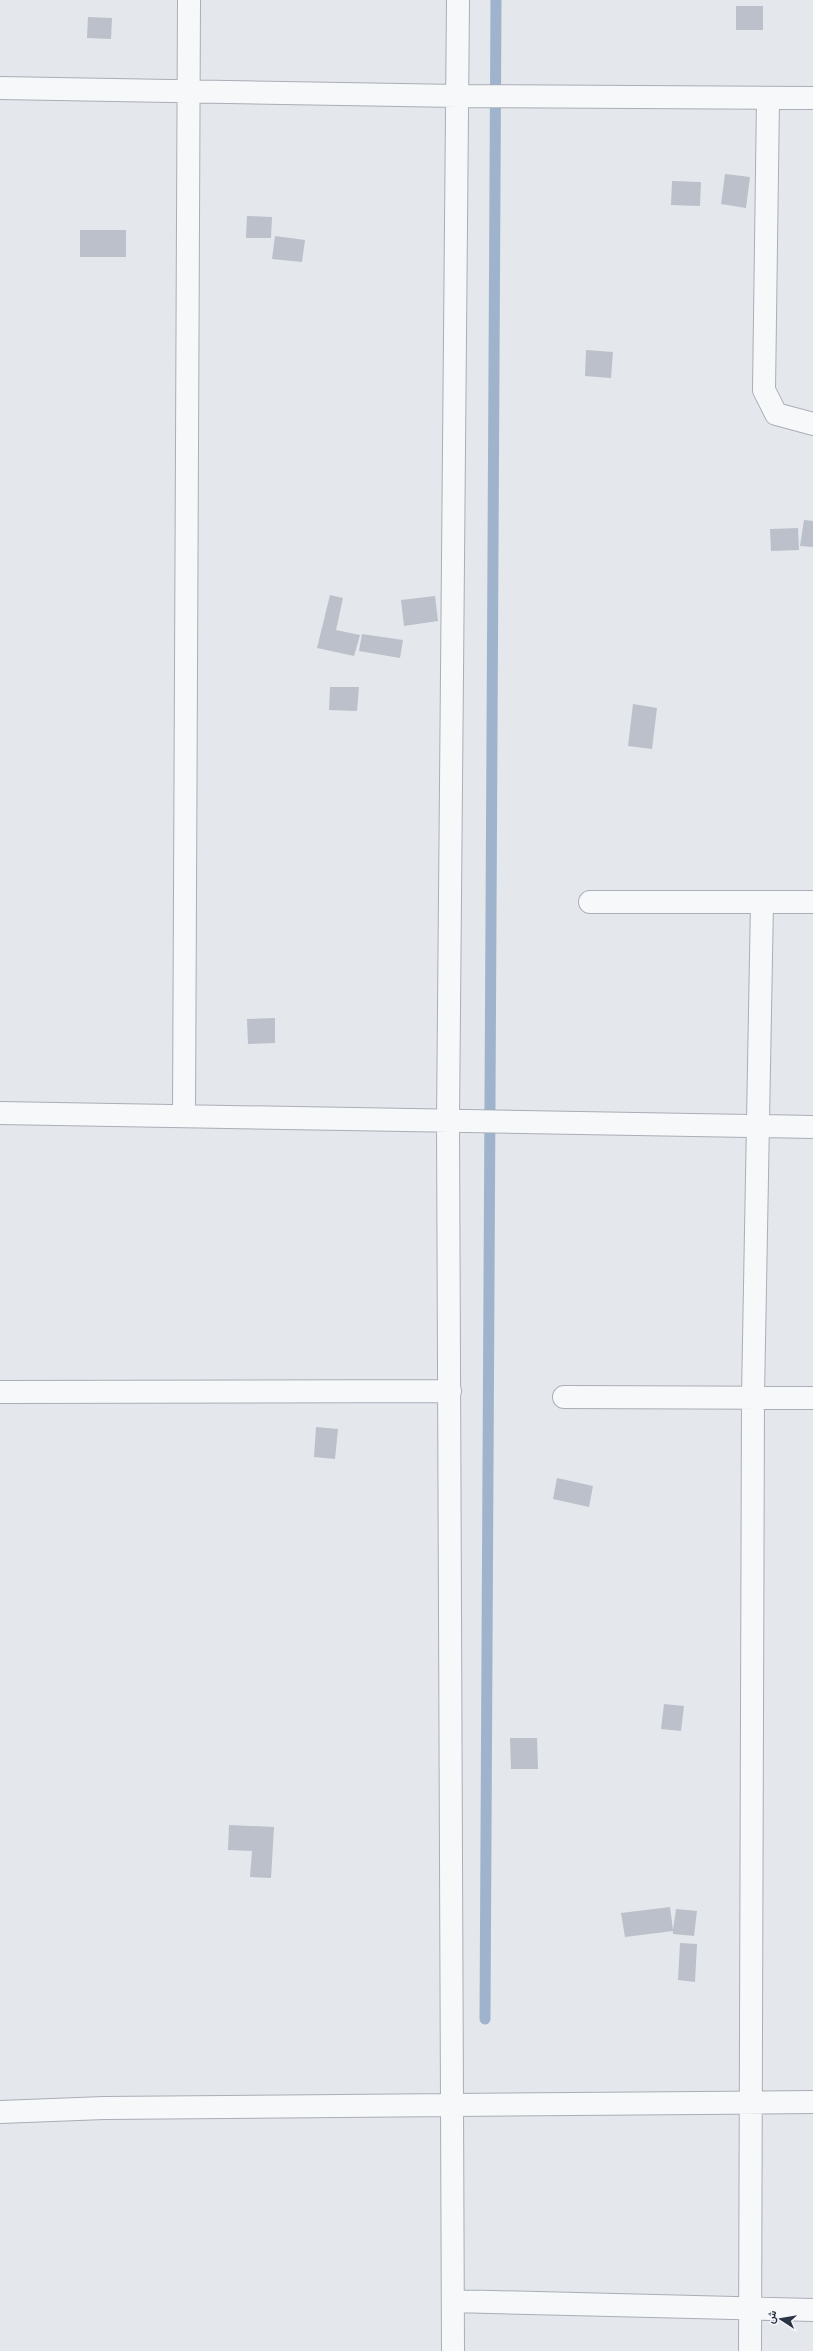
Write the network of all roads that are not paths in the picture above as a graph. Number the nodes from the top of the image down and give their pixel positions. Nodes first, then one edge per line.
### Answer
1 (189, 0) edge
2 (458, 0) edge
3 (0, 88) edge
4 (189, 92) junction
5 (458, 96) junction
6 (813, 98) edge
7 (768, 99) junction
8 (813, 424) edge
9 (590, 902) dead end
10 (762, 902) junction
11 (813, 902) edge
12 (0, 1113) edge
13 (184, 1116) junction
14 (448, 1121) junction
15 (757, 1127) junction
16 (813, 1127) edge
17 (450, 1391) junction
18 (0, 1392) edge
19 (753, 1396) junction
20 (564, 1397) dead end
21 (813, 1398) edge
22 (750, 2102) junction
23 (813, 2102) edge
24 (452, 2105) junction
25 (0, 2112) edge
26 (453, 2301) junction
27 (750, 2309) junction
28 (813, 2310) edge
29 (453, 2351) edge
30 (750, 2351) edge

1 - 4 street
2 - 5 street
3 - 4 street
4 - 5 street
4 - 13 street
5 - 7 street
5 - 14 street
6 - 7 street
7 - 8 street
9 - 10 street
10 - 11 street
10 - 15 street
12 - 13 street
13 - 14 street
14 - 15 street
14 - 17 street
15 - 16 street
15 - 19 street
17 - 18 street
17 - 24 street
19 - 20 street
19 - 21 street
19 - 22 street
22 - 23 street
22 - 24 street
22 - 27 street
24 - 25 street
24 - 26 street
26 - 27 street
26 - 29 street
27 - 28 street
27 - 30 street

